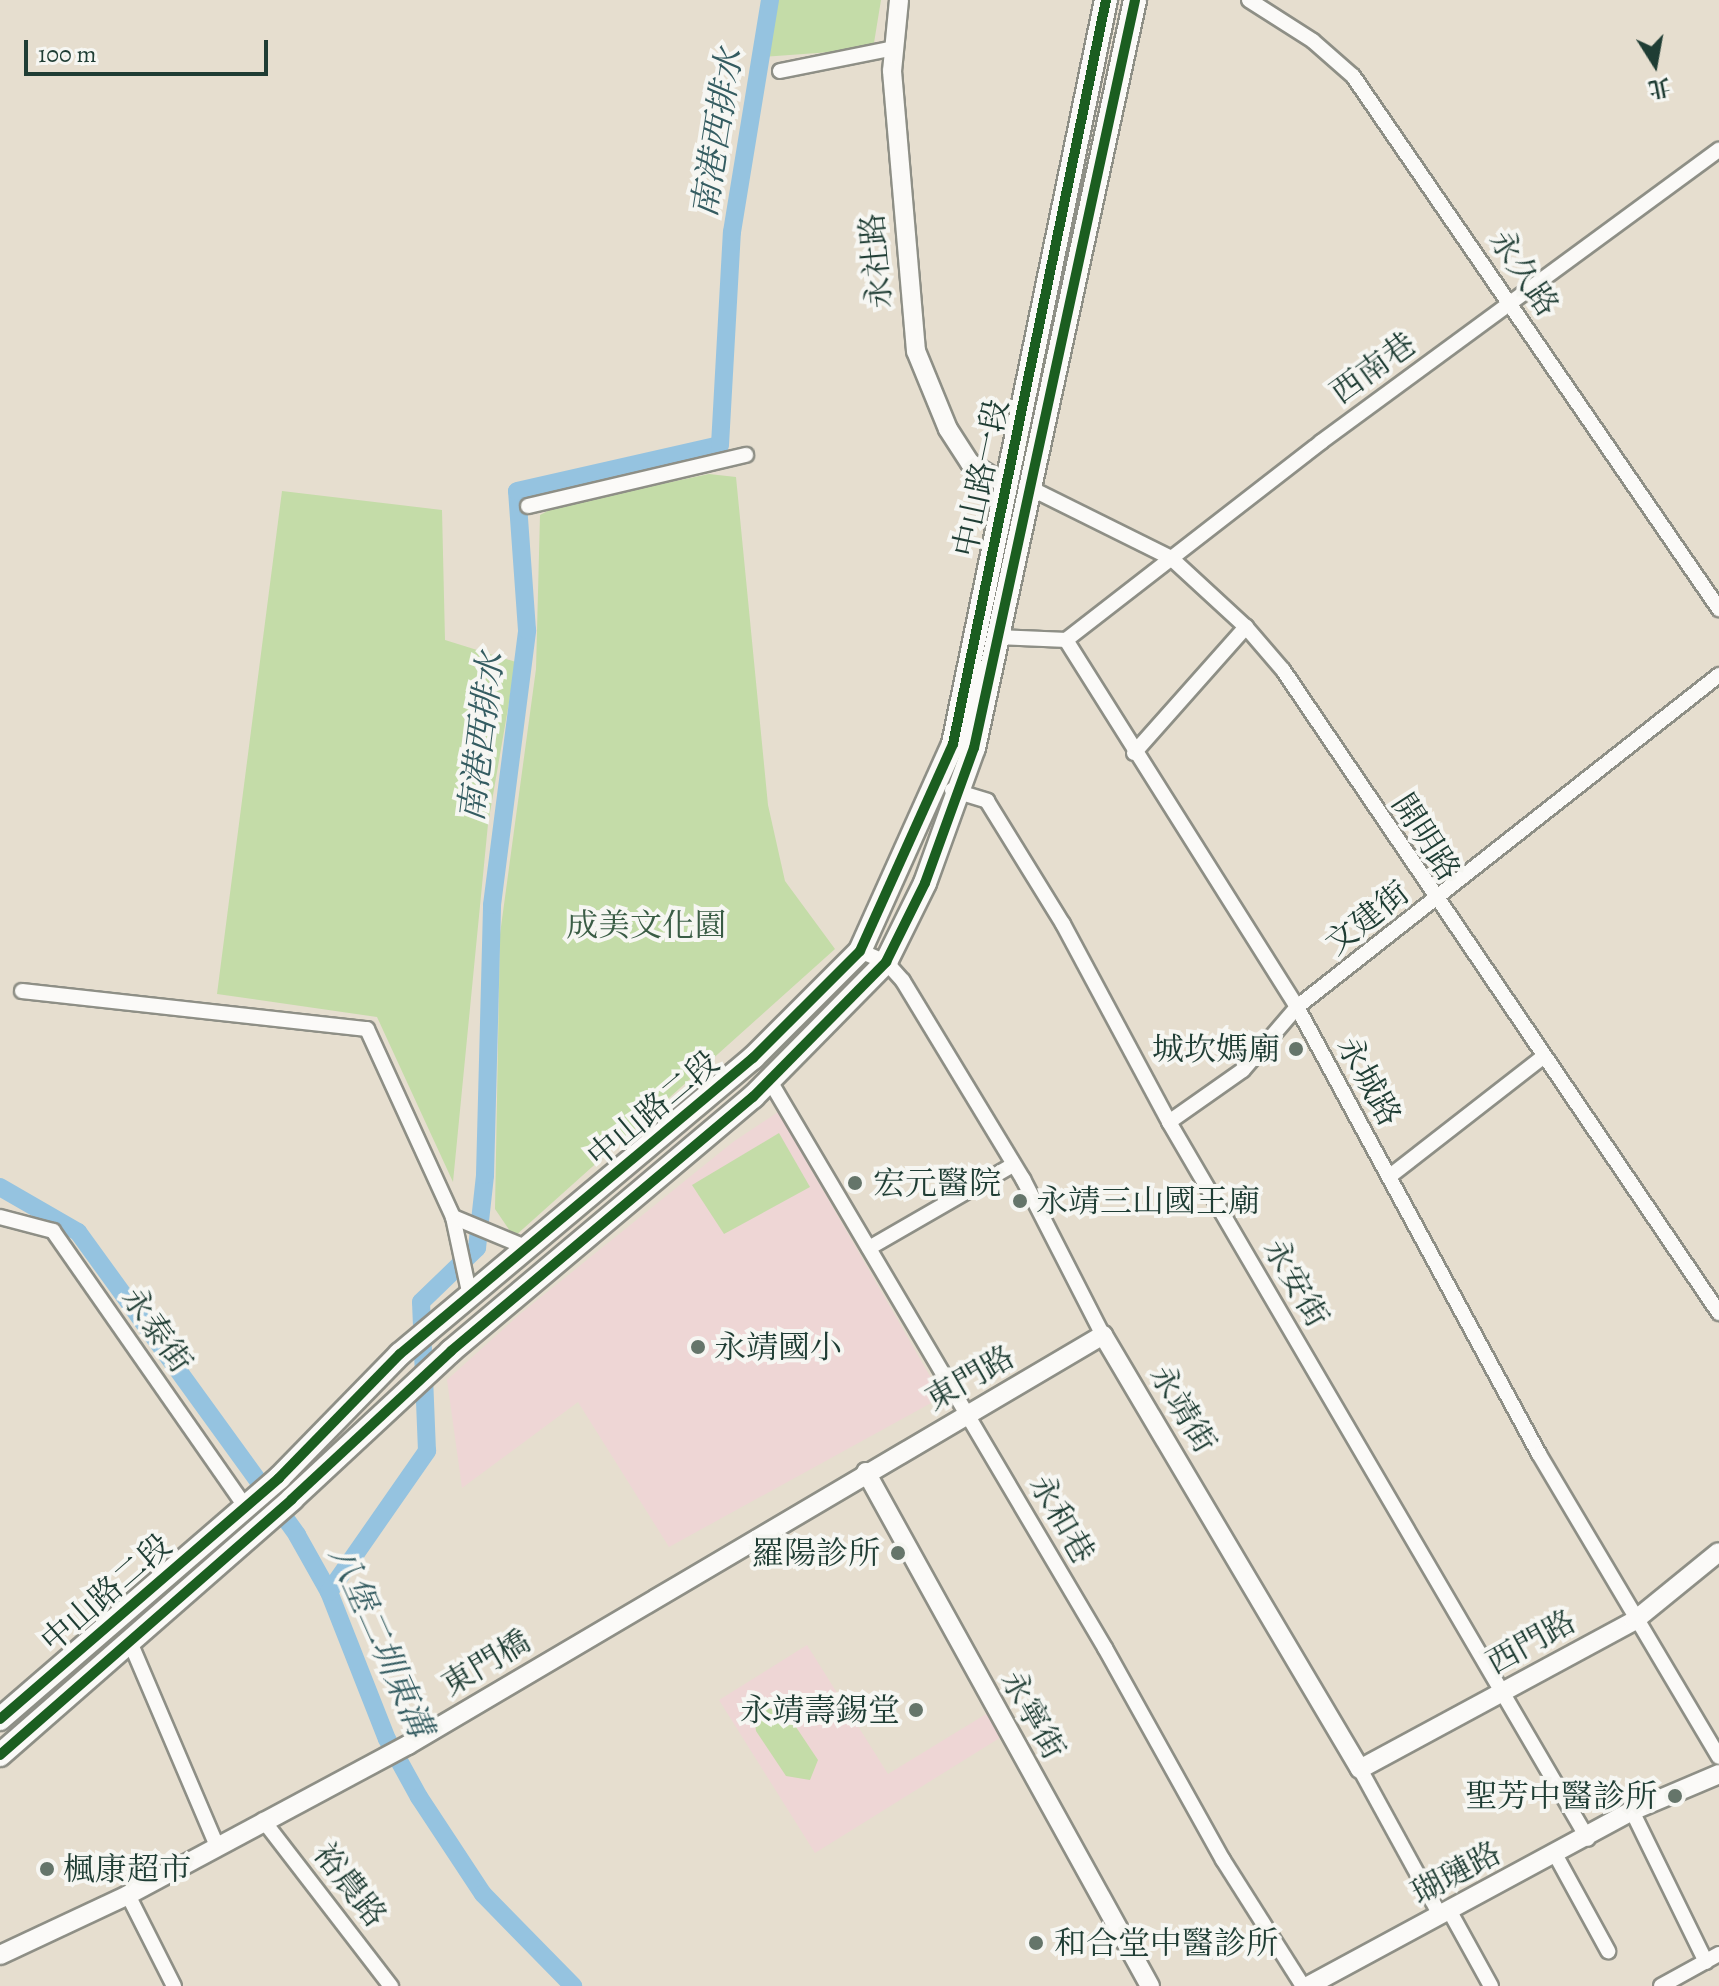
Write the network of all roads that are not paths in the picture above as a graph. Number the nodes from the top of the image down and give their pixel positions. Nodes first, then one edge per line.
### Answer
1 (899, 0) edge
2 (1106, 0) edge
3 (1135, 0) edge
4 (1249, 0) edge
5 (894, 48) junction
6 (780, 71) dead end
7 (1719, 150) edge
8 (1510, 303) junction
9 (746, 455) dead end
10 (1005, 484) junction
11 (1029, 487) junction
12 (528, 506) dead end
13 (1171, 558) junction
14 (1719, 609) edge
15 (1246, 627) junction
16 (998, 637) junction
17 (1066, 640) junction
18 (1719, 675) edge
19 (1134, 753) junction
20 (935, 785) junction
21 (959, 793) junction
22 (1435, 901) junction
23 (860, 951) junction
24 (886, 962) junction
25 (22, 991) dead end
26 (1297, 1007) junction
27 (1544, 1056) junction
28 (770, 1081) junction
29 (1169, 1122) junction
30 (1013, 1165) junction
31 (1390, 1176) junction
32 (0, 1217) edge
33 (453, 1217) junction
34 (528, 1248) junction
35 (869, 1248) junction
36 (470, 1296) junction
37 (1719, 1313) edge
38 (1103, 1335) junction
39 (968, 1413) junction
40 (866, 1472) junction
41 (246, 1508) junction
42 (1719, 1552) edge
43 (1634, 1621) junction
44 (130, 1642) junction
45 (1503, 1692) junction
46 (0, 1719) edge
47 (0, 1755) edge
48 (1719, 1757) edge
49 (1360, 1769) junction
50 (1718, 1777) edge
51 (1632, 1811) junction
52 (263, 1820) junction
53 (1588, 1839) junction
54 (217, 1846) junction
55 (1555, 1854) junction
56 (128, 1895) junction
57 (1445, 1912) junction
58 (1608, 1951) dead end
59 (0, 1955) edge
60 (1712, 1958) edge
61 (174, 1986) edge
62 (391, 1986) edge
63 (1150, 1986) edge
64 (1305, 1986) edge
65 (1491, 1986) edge
66 (1661, 1986) edge

1 - 5 street, 永社路
2 - 10 main road, 中山路一段
3 - 11 main road, 中山路一段
4 - 8 street, 永久路
5 - 6 street
5 - 10 street, 永社路
7 - 8 street, 西南巷
8 - 13 street, 西南巷
8 - 14 street, 永久路
9 - 12 street
10 - 11 street, 開明路
10 - 20 main road, 中山路一段
11 - 13 street, 開明路
11 - 16 main road, 中山路一段
13 - 15 street, 開明路
13 - 17 street, 西南巷
15 - 19 street
15 - 22 street, 開明路
16 - 17 street
16 - 21 main road, 中山路一段
17 - 19 street, 永城路
18 - 22 street, 文建街
19 - 26 street, 永城路
20 - 21 street, 永安街
20 - 23 main road, 中山路一段
21 - 24 main road, 中山路一段
21 - 29 street, 永安街
22 - 26 street, 文建街
22 - 27 street, 開明路
23 - 24 street
23 - 34 main road, 中山路二段
24 - 28 main road, 中山路二段
24 - 30 street, 永靖街
25 - 33 street
26 - 29 street, 文建街
26 - 31 street, 永城路
27 - 31 street
27 - 37 street, 開明路
28 - 35 street, 永和巷
28 - 44 main road, 中山路二段
29 - 45 street, 永安街
30 - 35 street
30 - 38 street, 永靖街
31 - 43 street, 永城路
32 - 41 street, 永泰街
33 - 34 street
33 - 36 street
34 - 36 main road, 中山路二段
35 - 39 street, 永和巷
36 - 41 main road, 中山路二段
38 - 39 street, 東門路
38 - 49 street, 永靖街
39 - 40 street, 東門路
39 - 64 street, 永和巷
40 - 52 street, 東門橋
40 - 63 street, 永寧街
41 - 46 main road, 中山路二段
42 - 43 street, 西門路
43 - 45 street, 西門路
43 - 48 street, 永城路
44 - 47 main road, 中山路二段
44 - 54 street
45 - 49 street, 西門路
45 - 53 street, 永安街
49 - 57 street, 永靖街
50 - 51 street, 瑚璉路
51 - 53 street, 瑚璉路
51 - 60 street
52 - 54 street, 東門橋
52 - 62 street, 裕農路
53 - 55 street, 瑚璉路
54 - 56 street, 東門橋
55 - 57 street, 瑚璉路
55 - 58 street
56 - 59 street, 東門橋
56 - 61 street
57 - 64 street, 瑚璉路
57 - 65 street, 永靖街
60 - 66 street

